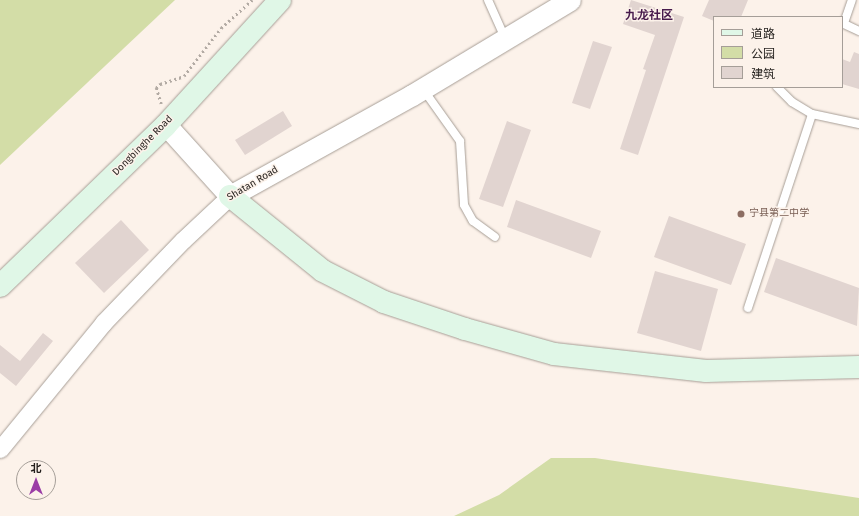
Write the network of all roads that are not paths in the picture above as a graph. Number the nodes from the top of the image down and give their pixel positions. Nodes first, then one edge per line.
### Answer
1 (280, 0) edge
2 (488, 0) edge
3 (570, 0) edge
4 (852, 0) edge
5 (843, 23) edge
6 (859, 31) edge
7 (506, 39) junction
8 (423, 88) junction
9 (779, 88) edge
10 (812, 114) junction
11 (859, 124) edge
12 (166, 125) junction
13 (230, 196) junction
14 (496, 237) dead end
15 (0, 286) edge
16 (748, 308) dead end
17 (859, 367) edge
18 (0, 449) edge

1 - 12 main road, Dongbinghe Road
2 - 7 lane
3 - 7 street, Shatan Road
4 - 5 lane
5 - 6 lane
7 - 8 street, Shatan Road
8 - 13 street, Shatan Road
8 - 14 lane
9 - 10 lane
10 - 11 lane
10 - 16 lane
12 - 13 street
12 - 15 main road, Dongbinghe Road
13 - 17 main road
13 - 18 street, Shatan Road

